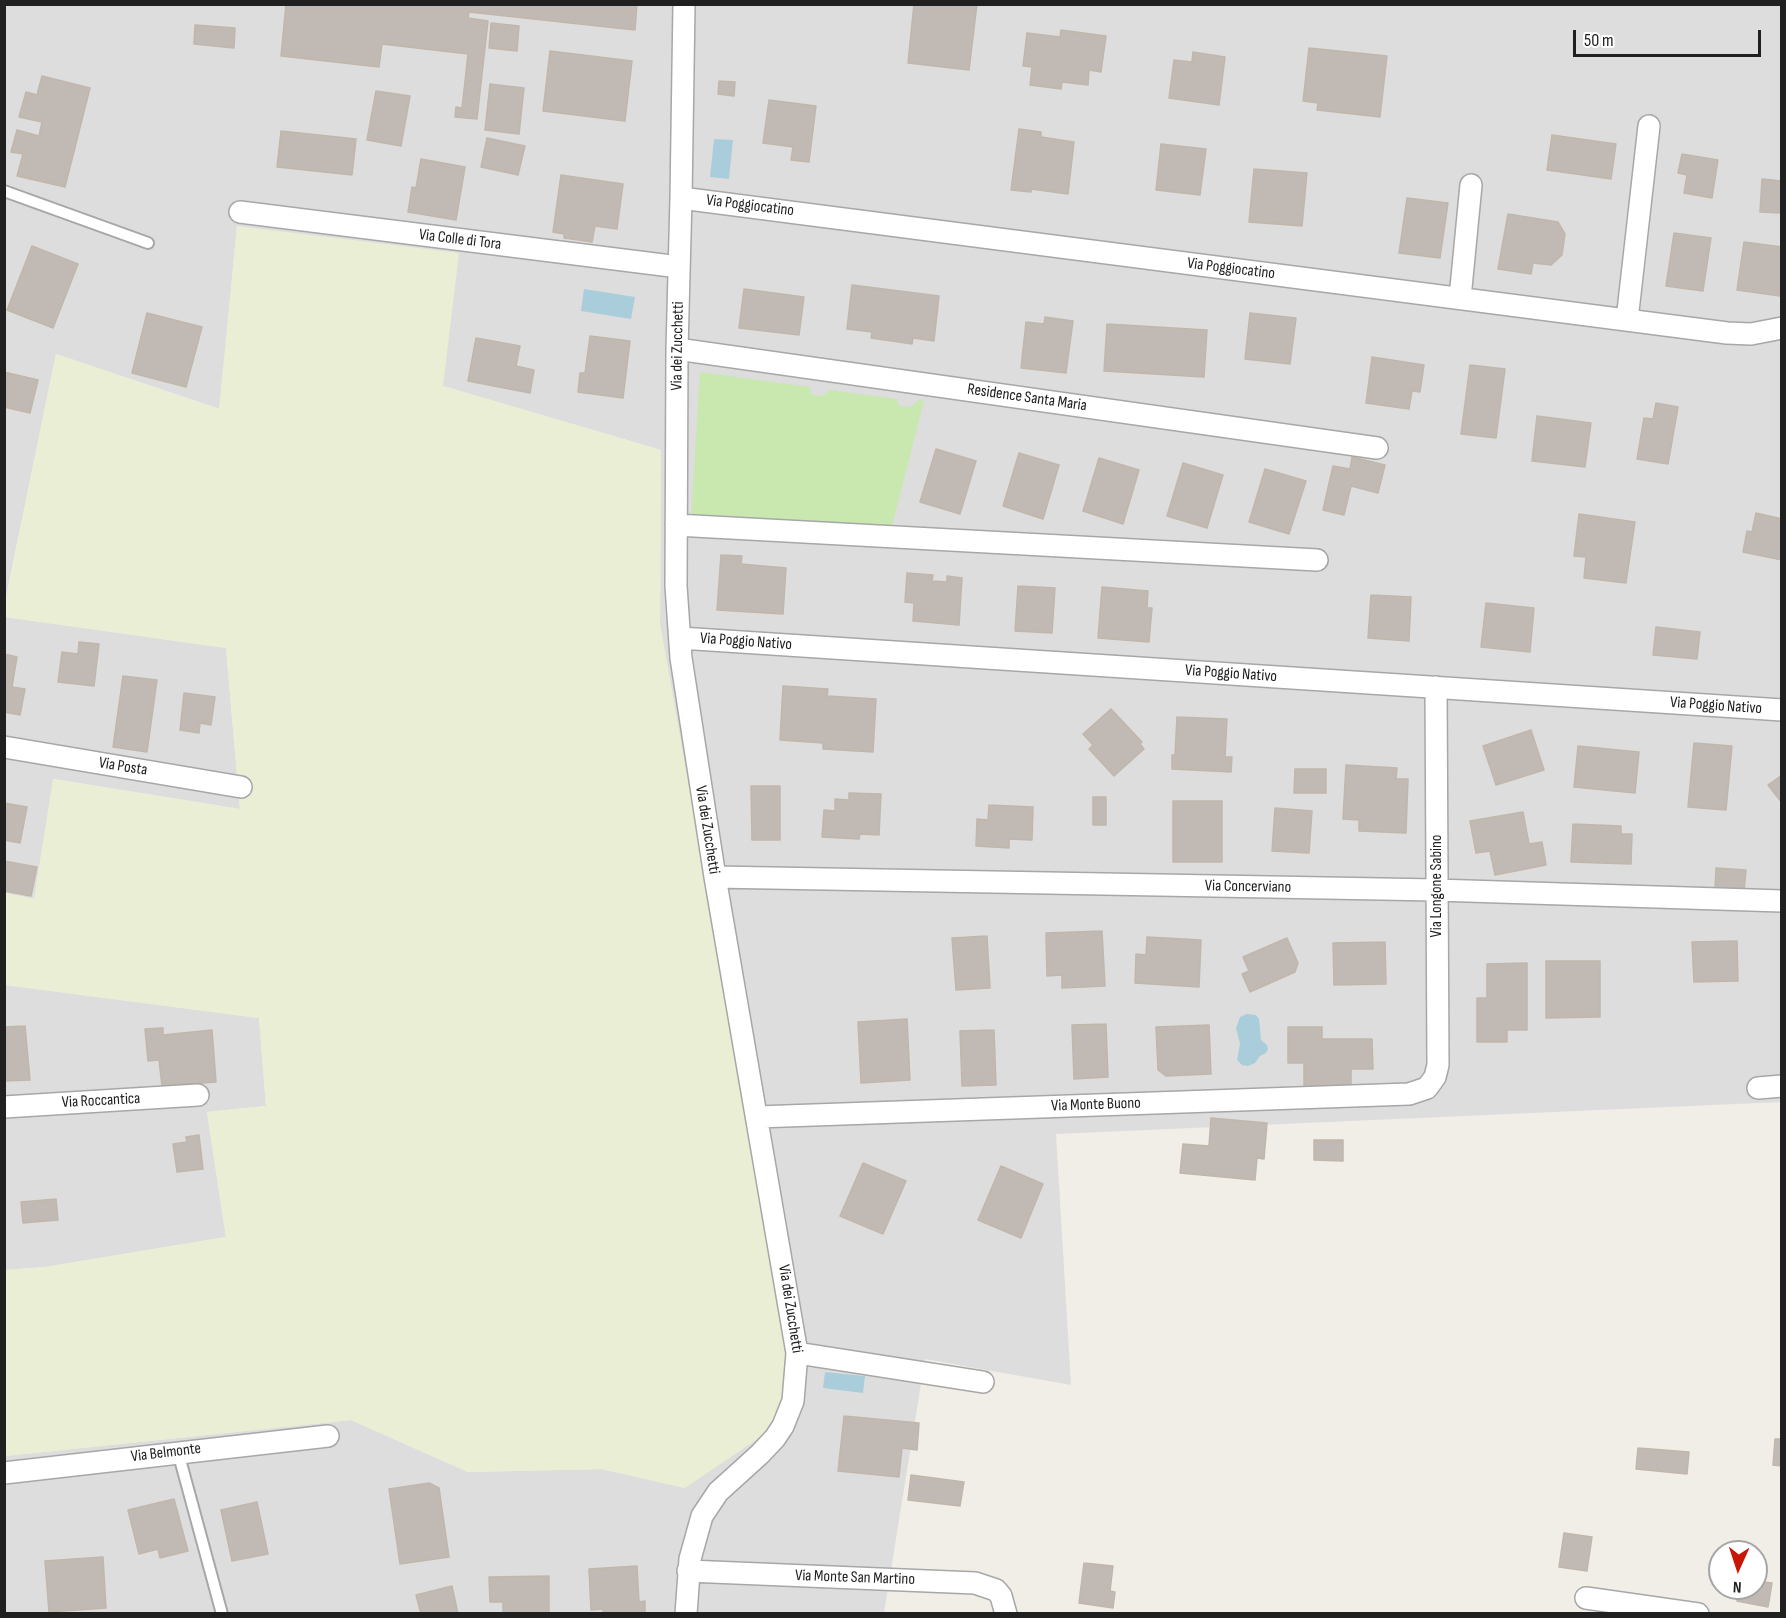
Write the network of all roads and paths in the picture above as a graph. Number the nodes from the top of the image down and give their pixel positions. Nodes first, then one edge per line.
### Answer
1 (684, 4) edge
2 (1648, 126) dead end
3 (1471, 185) dead end
4 (4, 190) edge
5 (681, 198) junction
6 (240, 212) dead end
7 (148, 243) dead end
8 (679, 267) junction
9 (1460, 298) junction
10 (1628, 320) junction
11 (1782, 328) edge
12 (677, 349) junction
13 (1377, 448) dead end
14 (676, 525) junction
15 (1317, 560) dead end
16 (680, 638) junction
17 (1436, 687) junction
18 (1782, 710) edge
19 (4, 747) edge
20 (241, 787) dead end
21 (715, 877) junction
22 (1436, 890) junction
23 (1782, 901) edge
24 (1432, 1084) joint
25 (1782, 1086) edge
26 (1758, 1088) dead end
27 (198, 1095) dead end
28 (4, 1107) edge
29 (757, 1117) junction
30 (797, 1353) junction
31 (983, 1382) dead end
32 (328, 1436) dead end
33 (178, 1452) junction
34 (4, 1473) edge
35 (688, 1571) junction
36 (1586, 1598) dead end
37 (222, 1614) edge
38 (686, 1614) edge
39 (1006, 1614) edge
40 (1698, 1614) edge

1 - 5 street, Via dei Zucchetti
2 - 10 street
3 - 9 street
4 - 7 lane
5 - 8 street, Via dei Zucchetti
5 - 9 street, Via Poggiocatino
6 - 8 street, Via Colle di Tora
8 - 12 street, Via dei Zucchetti
9 - 10 street, Via Poggiocatino
10 - 11 street, Via Poggiocatino
12 - 13 street, Residence Santa Maria
12 - 14 street, Via dei Zucchetti
14 - 15 street
14 - 16 street, Via dei Zucchetti
16 - 17 street, Via Poggio Nativo
16 - 21 street, Via dei Zucchetti
17 - 18 street, Via Poggio Nativo
17 - 22 street, Via Longone Sabino
19 - 20 street, Via Posta
21 - 22 street, Via Concerviano
21 - 29 street, Via dei Zucchetti
22 - 23 street, Via Concerviano
22 - 24 street, Via Longone Sabino
24 - 29 street, Via Monte Buono
25 - 26 street
27 - 28 street, Via Roccantica
29 - 30 street, Via dei Zucchetti
30 - 31 street
30 - 35 street, Via dei Zucchetti
32 - 33 street, Via Belmonte
33 - 34 street, Via Belmonte
33 - 37 lane
35 - 38 street, Via dei Zucchetti
35 - 39 street, Via Monte San Martino
36 - 40 street

